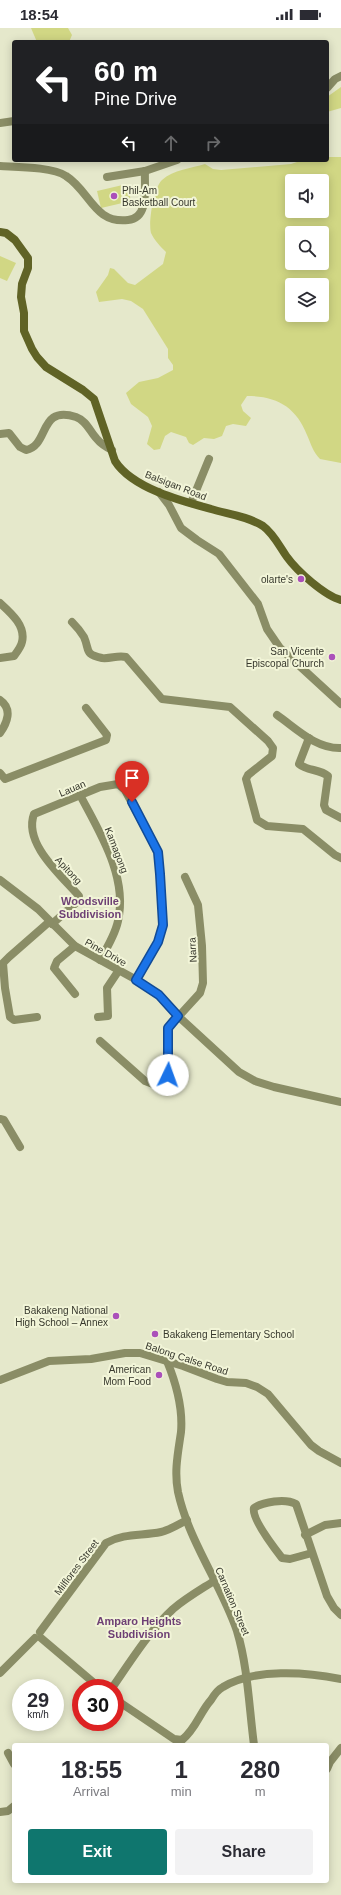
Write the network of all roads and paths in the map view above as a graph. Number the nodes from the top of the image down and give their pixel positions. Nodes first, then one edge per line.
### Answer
1 (341, 76) edge
2 (329, 86) edge
3 (12, 121) edge
4 (0, 124) edge
5 (171, 162) edge
6 (0, 166) edge
7 (145, 171) junction
8 (107, 177) dead end
9 (0, 232) edge
10 (0, 434) edge
11 (112, 450) junction
12 (209, 459) dead end
13 (159, 492) junction
14 (191, 503) junction
15 (341, 600) edge
16 (0, 603) edge
17 (72, 622) dead end
18 (0, 658) edge
19 (0, 700) edge
20 (341, 704) edge
21 (86, 708) dead end
22 (277, 715) dead end
23 (0, 733) edge
24 (308, 738) junction
25 (341, 748) edge
26 (0, 773) edge
27 (80, 795) junction
28 (341, 818) edge
29 (32, 819) joint
30 (341, 858) edge
31 (185, 877) dead end
32 (0, 880) edge
33 (50, 923) junction
34 (74, 946) junction
35 (100, 960) junction
36 (119, 970) junction
37 (136, 980) junction
38 (75, 994) dead end
39 (178, 1016) junction
40 (37, 1017) dead end
41 (98, 1017) dead end
42 (100, 1041) dead end
43 (341, 1102) edge
44 (0, 1118) edge
45 (20, 1147) dead end
46 (167, 1361) junction
47 (0, 1380) edge
48 (341, 1463) edge
49 (187, 1520) junction
50 (341, 1523) edge
51 (305, 1535) junction
52 (312, 1552) junction
53 (214, 1581) junction
54 (341, 1615) edge
55 (39, 1636) junction
56 (0, 1673) edge
57 (247, 1676) junction
58 (89, 1679) edge
59 (118, 1679) edge
60 (341, 1679) edge
61 (124, 1705) edge
62 (254, 1743) edge
63 (341, 1748) edge
64 (8, 1753) dead end
65 (12, 1760) edge
66 (329, 1764) edge
67 (12, 1808) edge
68 (0, 1812) edge

1 - 2 street
3 - 4 street
5 - 7 street
6 - 7 street
7 - 8 street
9 - 11 street, Balsigan Road
10 - 11 street
11 - 13 street, Balsigan Road
12 - 14 street
13 - 14 street, Balsigan Road
13 - 20 street
14 - 15 street, Balsigan Road
16 - 18 street
17 - 30 street
19 - 23 street
21 - 26 street
22 - 24 street
24 - 25 street
24 - 28 street
27 - 29 street, Lauan
27 - 35 street, Kamagong
27 - 37 street, Lauan
29 - 33 street, Apitong
31 - 39 street, Narra
32 - 33 street, Pine Drive
33 - 34 street, Pine Drive
33 - 40 street
34 - 35 street, Pine Drive
34 - 38 street
35 - 36 street, Pine Drive
36 - 37 street, Pine Drive
36 - 41 street
37 - 39 street, Pine Drive
39 - 42 street, Narra
39 - 43 street, Pine Drive
44 - 45 street
46 - 47 street, Balong Calse Road
46 - 48 street, Balong Calse Road
46 - 49 street, Carnation Street
49 - 53 street, Carnation Street
49 - 55 street, Milflores Street
50 - 51 street
51 - 52 street
51 - 52 street
52 - 54 street
53 - 57 street, Carnation Street
53 - 59 street
55 - 56 street, Milflores Street
55 - 58 street
57 - 60 street
57 - 61 street
57 - 62 street, Carnation Street
63 - 66 street
64 - 65 street
67 - 68 street

